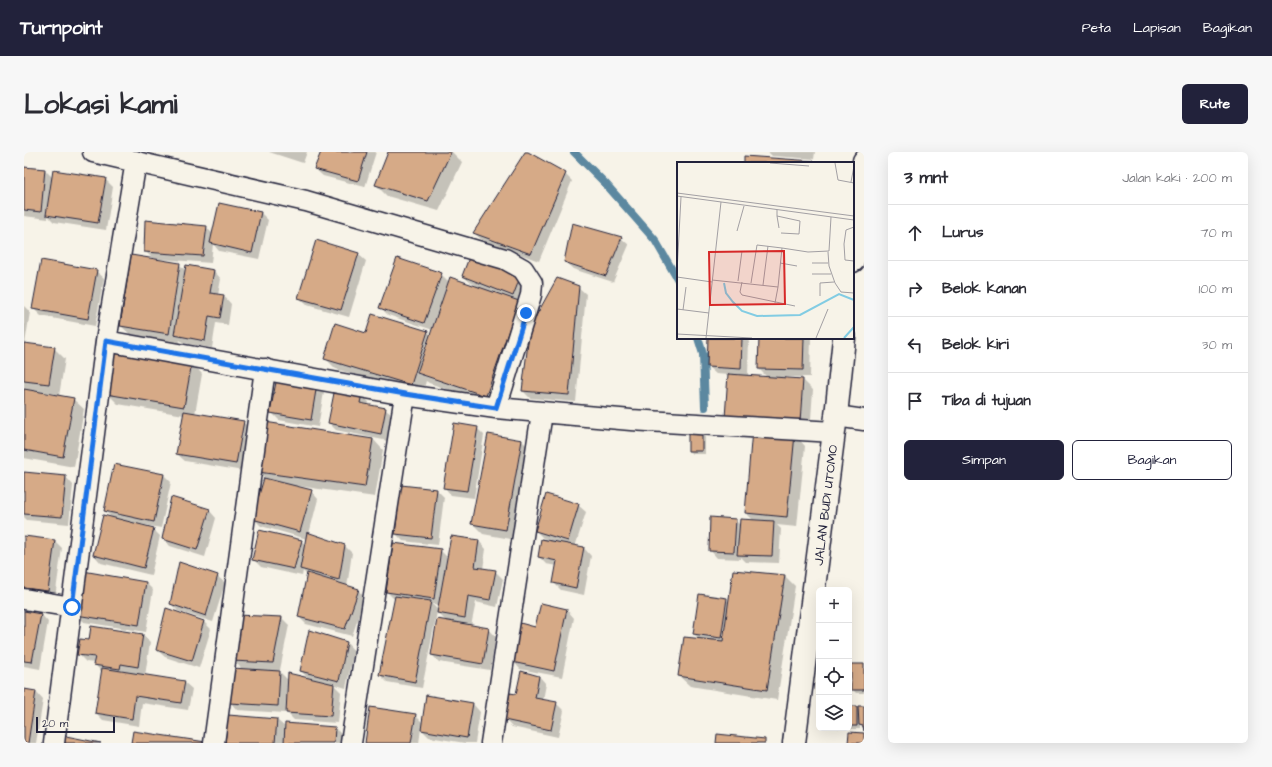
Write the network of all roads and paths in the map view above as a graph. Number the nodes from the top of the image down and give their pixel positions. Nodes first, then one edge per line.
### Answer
1 (93, 152) edge
2 (136, 161) junction
3 (864, 161) edge
4 (854, 252) edge
5 (844, 339) edge
6 (106, 341) junction
7 (265, 369) junction
8 (405, 394) junction
9 (496, 408) junction
10 (542, 413) junction
11 (864, 420) edge
12 (835, 424) junction
13 (24, 599) edge
14 (72, 607) junction
15 (54, 743) edge
16 (214, 743) edge
17 (351, 743) edge
18 (491, 743) edge
19 (794, 743) edge

1 - 2 street
2 - 6 street
2 - 9 street
3 - 4 street
5 - 12 street, JALAN BUDI UTOMO
6 - 7 street
6 - 14 street
7 - 8 street
7 - 16 street
8 - 9 street
8 - 17 street
9 - 10 street
10 - 12 street
10 - 18 street
11 - 12 street
12 - 19 street, JALAN BUDI UTOMO
13 - 14 street
14 - 15 street

